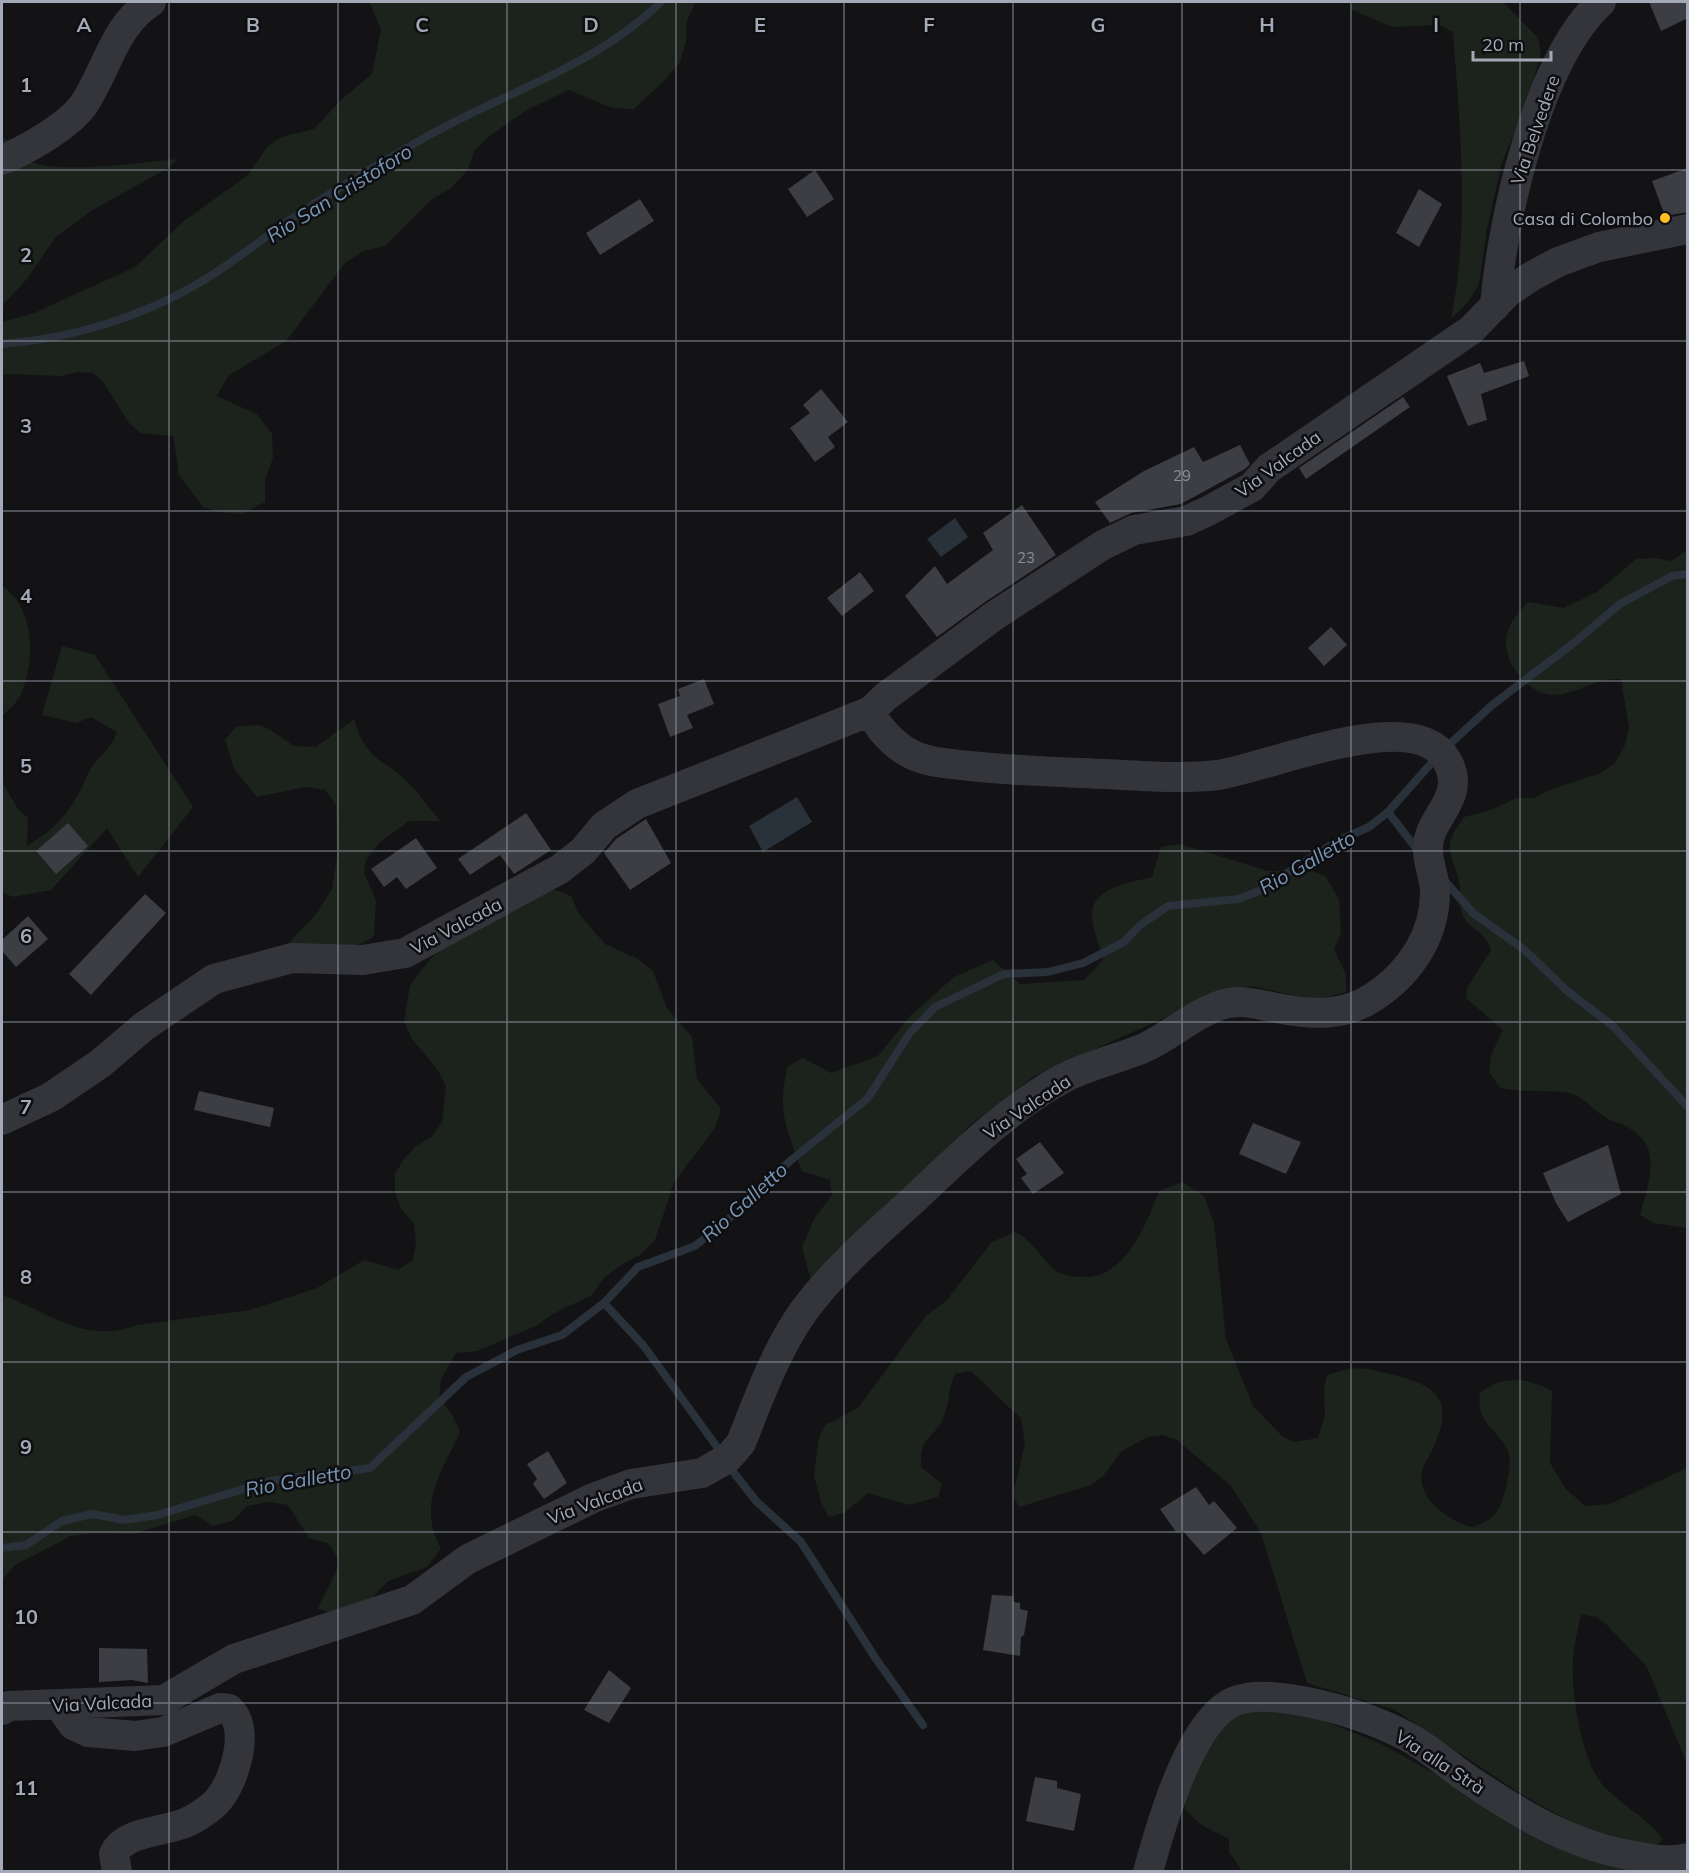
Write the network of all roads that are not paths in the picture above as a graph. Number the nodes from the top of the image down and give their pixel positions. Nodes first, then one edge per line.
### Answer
1 (151, 2) edge
2 (1601, 2) edge
3 (2, 160) edge
4 (1688, 229) edge
5 (1495, 306) junction
6 (871, 711) junction
7 (2, 1120) edge
8 (59, 1705) junction
9 (2, 1710) edge
10 (1688, 1858) edge
11 (117, 1872) edge
12 (1148, 1872) edge

1 - 3 street
2 - 5 street, Via Belvedere
4 - 5 street, Via Valcada
5 - 6 street, Via Valcada
6 - 7 street, Via Valcada
6 - 8 street, Via Valcada
8 - 9 street, Via Valcada
8 - 11 street
10 - 12 street, Via alla Strà

